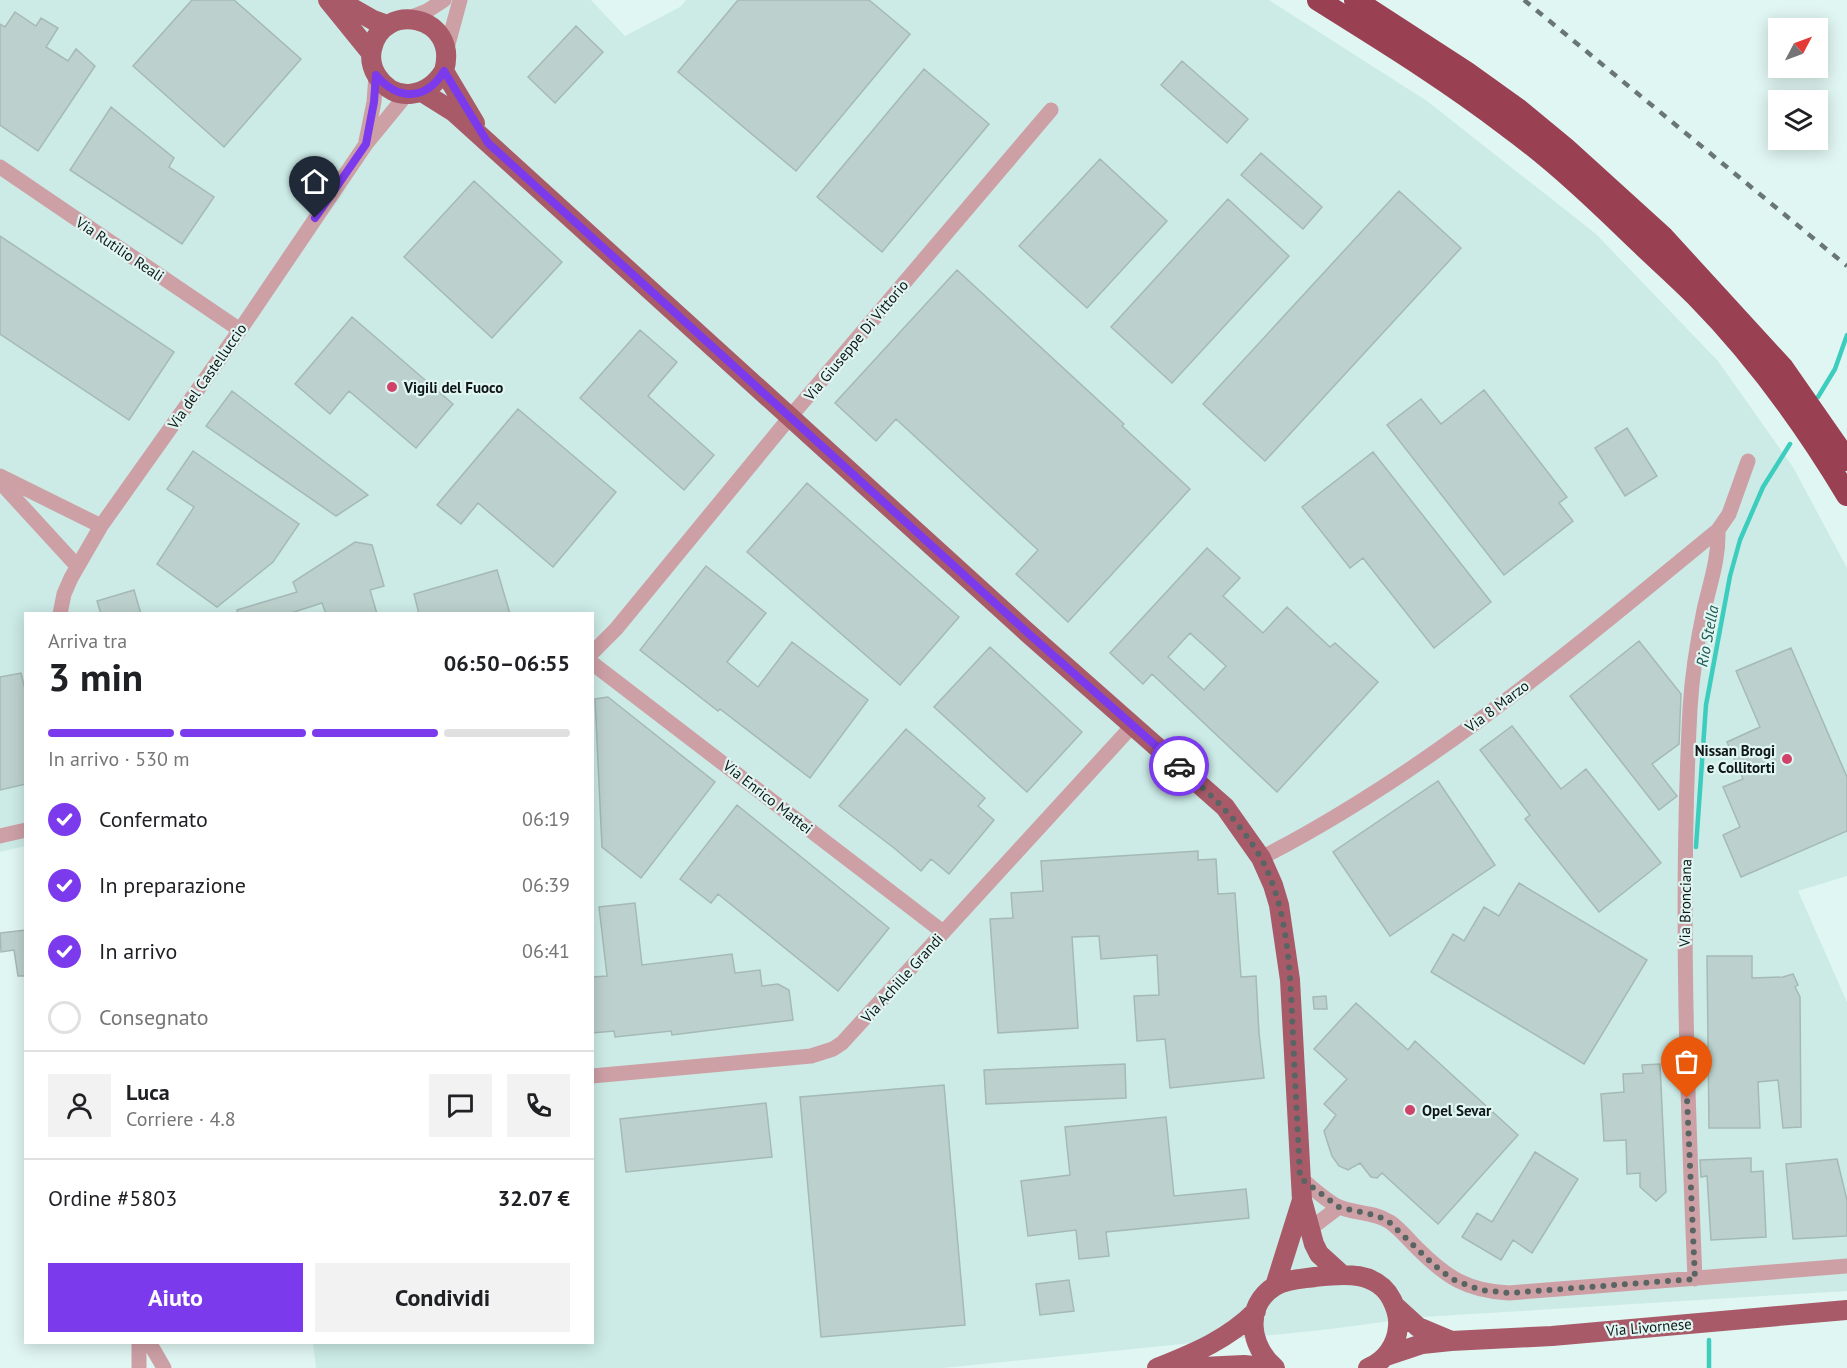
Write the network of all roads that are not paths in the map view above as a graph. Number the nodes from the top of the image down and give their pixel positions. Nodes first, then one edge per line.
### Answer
1 (328, 0) edge
2 (338, 0) edge
3 (444, 0) edge
4 (460, 0) edge
5 (1318, 0) edge
6 (1355, 0) edge
7 (409, 18) junction
8 (387, 25) junction
9 (447, 48) junction
10 (371, 53) junction
11 (444, 71) junction
12 (376, 75) junction
13 (414, 93) junction
14 (1051, 110) dead end
15 (488, 143) junction
16 (366, 144) junction
17 (0, 167) edge
18 (240, 330) junction
19 (791, 416) junction
20 (1847, 460) edge
21 (1748, 461) dead end
22 (0, 476) edge
23 (0, 482) edge
24 (1847, 495) edge
25 (101, 526) junction
26 (1718, 530) junction
27 (77, 566) junction
28 (60, 612) edge
29 (594, 651) edge
30 (594, 665) edge
31 (1133, 725) junction
32 (24, 830) edge
33 (0, 836) edge
34 (1261, 858) junction
35 (943, 932) junction
36 (594, 1076) edge
37 (1300, 1178) junction
38 (1302, 1200) junction
39 (1339, 1207) junction
40 (1310, 1229) junction
41 (1847, 1266) edge
42 (1341, 1274) junction
43 (1695, 1279) junction
44 (1275, 1286) junction
45 (1396, 1307) junction
46 (1847, 1310) edge
47 (1256, 1311) junction
48 (1451, 1341) junction
49 (139, 1344) edge
50 (150, 1344) edge
51 (1386, 1356) junction
52 (140, 1368) edge
53 (164, 1368) edge
54 (1157, 1368) edge
55 (1181, 1368) edge
56 (1274, 1368) edge
57 (1368, 1368) edge

1 - 10 main road
2 - 8 main road
3 - 7 street
4 - 9 street
5 - 24 highway
6 - 20 highway
7 - 8 main road
7 - 9 main road
8 - 10 main road
9 - 11 main road
10 - 12 main road
11 - 13 main road
11 - 15 main road
12 - 13 main road
12 - 16 street
13 - 15 main road
13 - 16 street, Via del Castelluccio
14 - 19 street, Via Giuseppe Di Vittorio
15 - 19 main road
16 - 18 street, Via del Castelluccio
17 - 18 street, Via Rutilio Reali
18 - 25 street, Via del Castelluccio
19 - 29 street, Via Giuseppe Di Vittorio
19 - 31 main road
21 - 26 street
22 - 25 street
23 - 27 street
25 - 27 street, Via del Castelluccio
26 - 34 street, Via 8 Marzo
26 - 43 street, Via Bronciana
27 - 28 street, Via del Castelluccio
30 - 35 street, Via Enrico Mattei
31 - 34 main road
31 - 35 street, Via Achille Grandi
32 - 33 street
34 - 37 main road
35 - 36 street, Via Achille Grandi
37 - 38 main road
37 - 39 street
38 - 40 main road
38 - 44 main road
39 - 40 street
39 - 43 street
40 - 42 main road
41 - 43 street
42 - 44 main road, Via Livornese
42 - 45 main road, Via Livornese
44 - 47 main road
45 - 48 main road, Via Livornese
45 - 51 main road
46 - 48 main road, Via Livornese
47 - 54 main road
47 - 56 main road
48 - 51 main road, Via Livornese
49 - 52 street
50 - 53 street
51 - 57 main road, Via Livornese
55 - 56 main road

